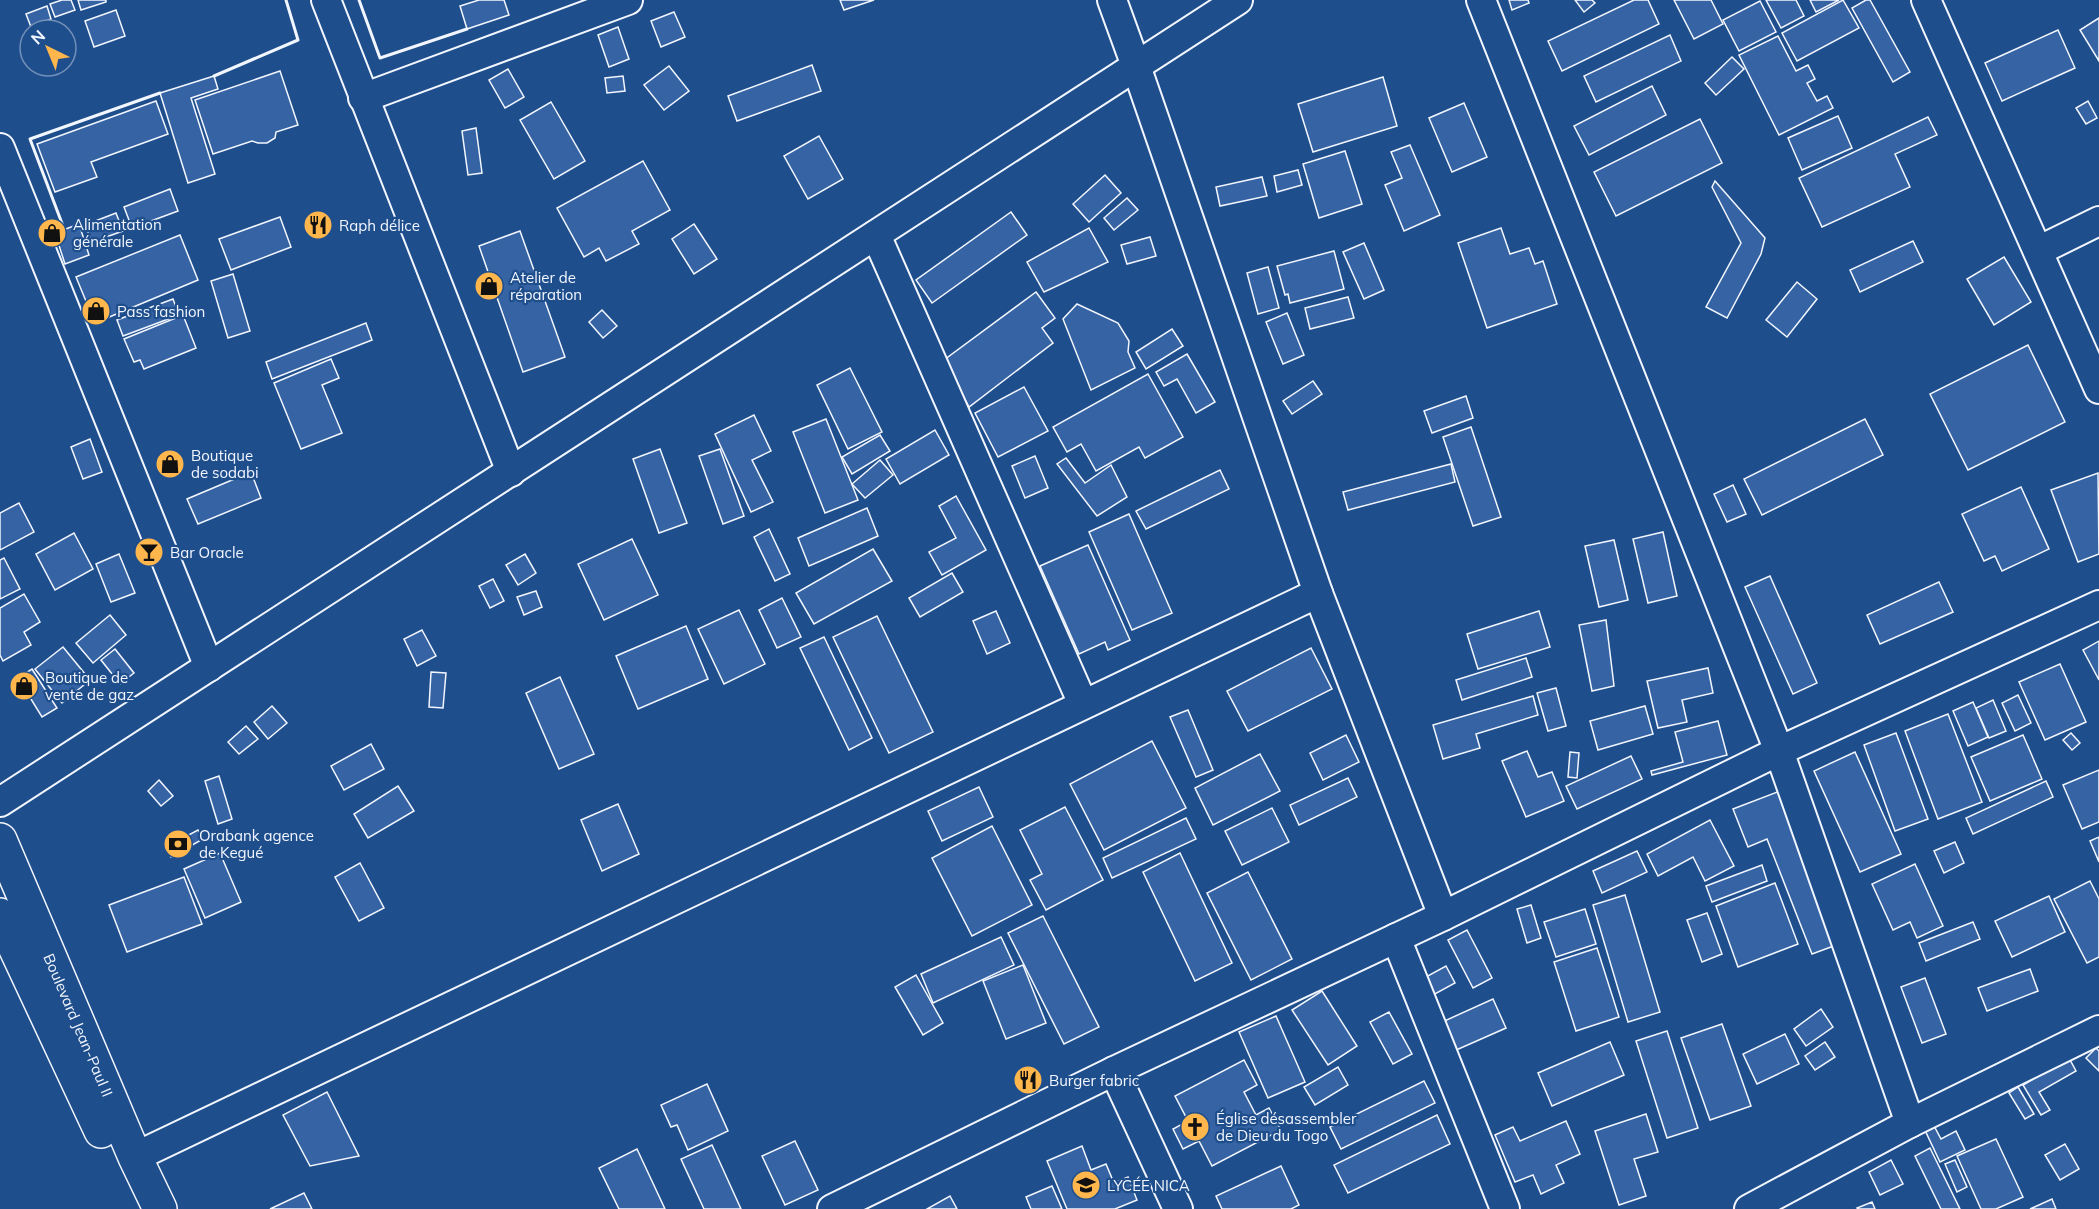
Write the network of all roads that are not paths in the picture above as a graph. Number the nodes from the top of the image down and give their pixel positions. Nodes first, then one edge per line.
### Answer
1 (326, 0) edge
2 (628, 0) edge
3 (1112, 0) edge
4 (1238, 0) edge
5 (1481, 0) edge
6 (1926, 0) edge
7 (1136, 66) junction
8 (363, 99) junction
9 (0, 148) edge
10 (2099, 221) edge
11 (876, 235) junction
12 (2037, 250) junction
13 (2099, 389) edge
14 (511, 472) junction
15 (1318, 593) junction
16 (2099, 605) edge
17 (209, 668) junction
18 (1083, 704) junction
19 (1779, 751) junction
20 (0, 802) edge
21 (0, 840) edge
22 (0, 915) edge
23 (1443, 916) junction
24 (1396, 939) junction
25 (2099, 1030) edge
26 (1114, 1071) junction
27 (1910, 1123) junction
28 (135, 1157) junction
29 (135, 1209) edge
30 (160, 1209) edge
31 (832, 1209) edge
32 (1178, 1209) edge
33 (1505, 1209) edge
34 (1749, 1209) edge

1 - 8 street
2 - 8 street
3 - 7 street
4 - 7 street
5 - 19 street
6 - 12 street
7 - 11 street
7 - 15 street
8 - 14 street
9 - 17 street
10 - 12 street
11 - 14 street
11 - 18 street
12 - 13 street
14 - 17 street
15 - 18 street
15 - 23 street
16 - 19 street
17 - 20 street
18 - 28 street
19 - 23 street
19 - 27 street
21 - 28 main road, Boulevard Jean-Paul II
22 - 29 main road, Boulevard Jean-Paul II
23 - 24 street
24 - 26 street
24 - 33 street
25 - 27 street
26 - 31 street
26 - 32 street
27 - 34 street
28 - 30 main road, Boulevard Jean-Paul II

